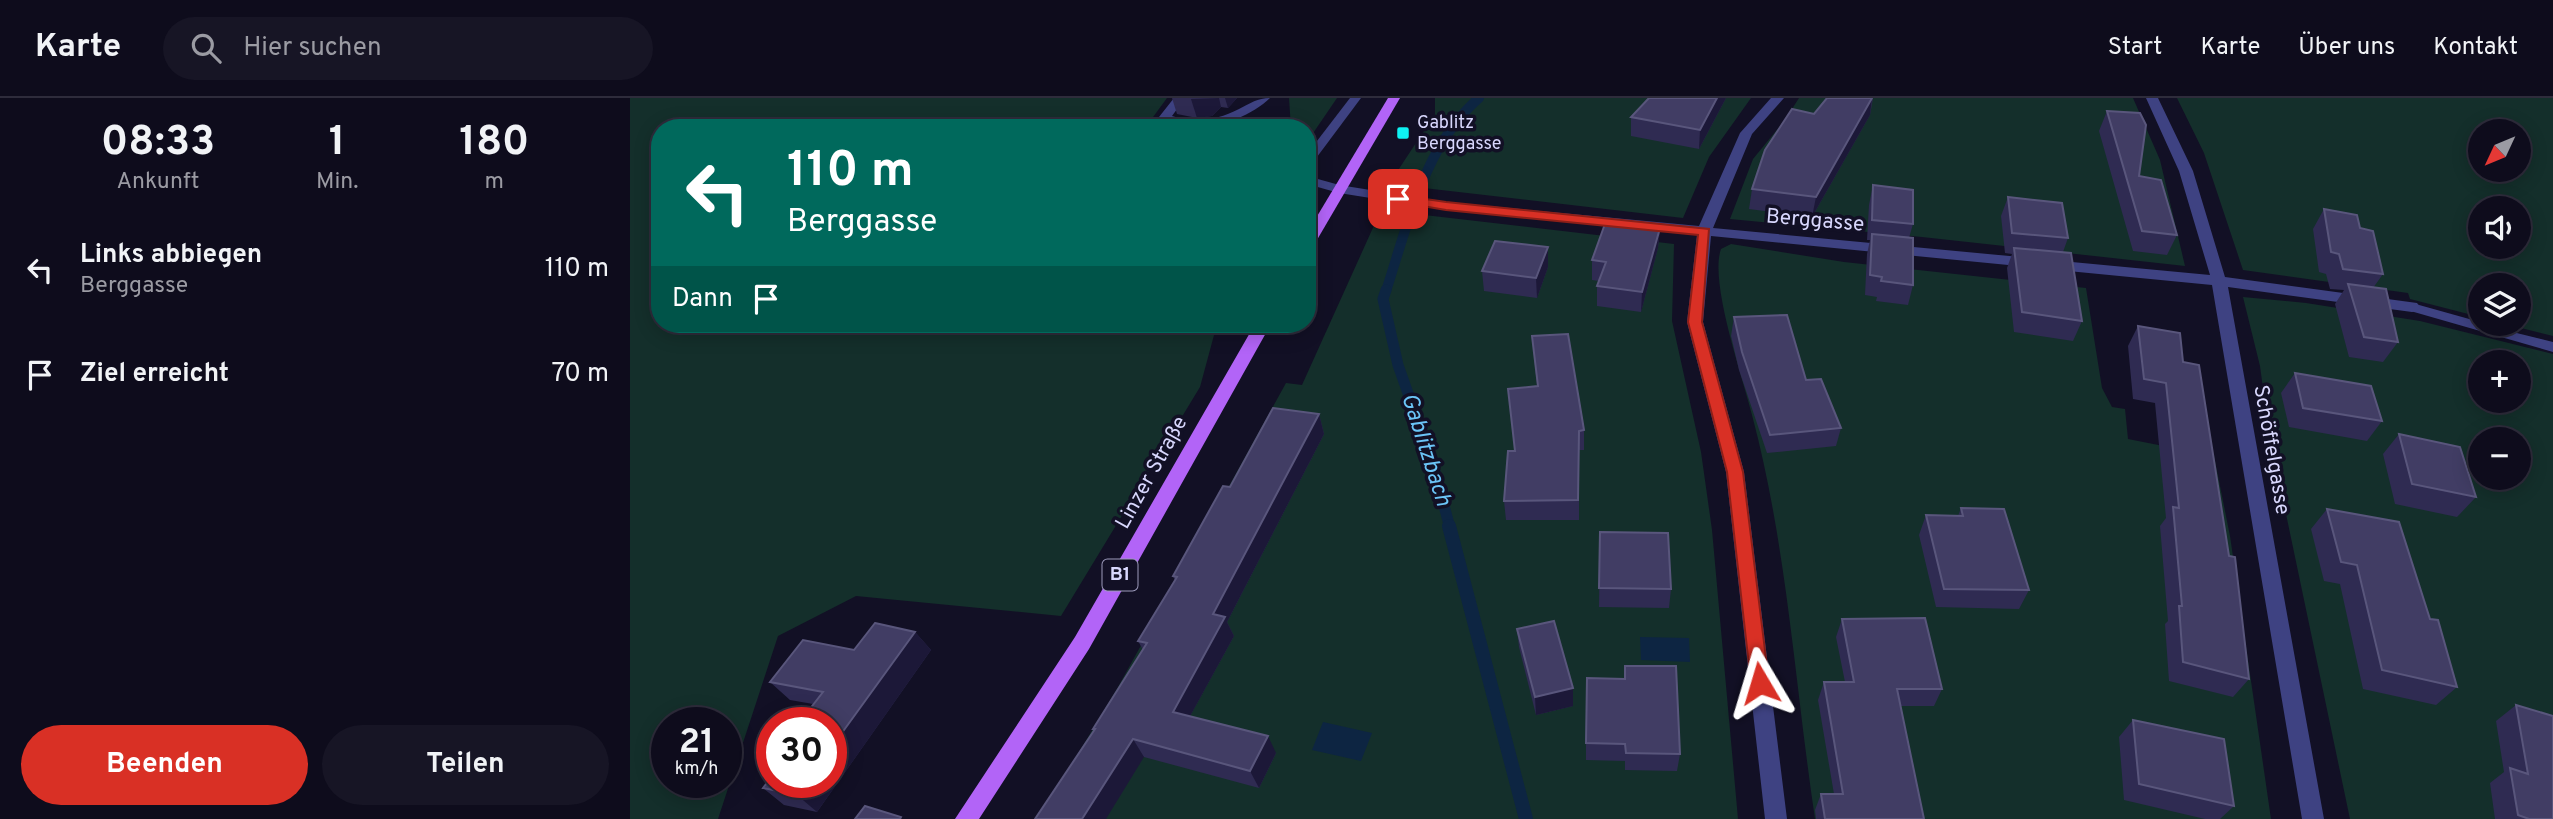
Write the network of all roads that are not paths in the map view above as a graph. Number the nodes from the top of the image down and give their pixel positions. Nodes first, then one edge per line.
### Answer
1 (1180, 98) edge
2 (1265, 98) edge
3 (1356, 98) edge
4 (1394, 98) edge
5 (1778, 98) edge
6 (2152, 98) edge
7 (1169, 119) edge
8 (1224, 119) edge
9 (1316, 150) edge
10 (1316, 183) edge
11 (1339, 189) junction
12 (1316, 229) edge
13 (1704, 231) junction
14 (2220, 281) junction
15 (2412, 307) joint
16 (1258, 333) edge
17 (2553, 347) edge
18 (966, 819) edge
19 (1776, 819) edge
20 (2313, 819) edge

1 - 7 lane
2 - 8 lane
3 - 9 lane
4 - 11 main road
5 - 13 street
6 - 14 street, Schöffelgasse
10 - 11 lane
11 - 12 main road
11 - 13 street, Berggasse
13 - 14 street, Berggasse
13 - 19 street
14 - 15 street, Berggasse
14 - 20 street, Schöffelgasse
15 - 17 lane
16 - 18 main road, Linzer Straße / B1

